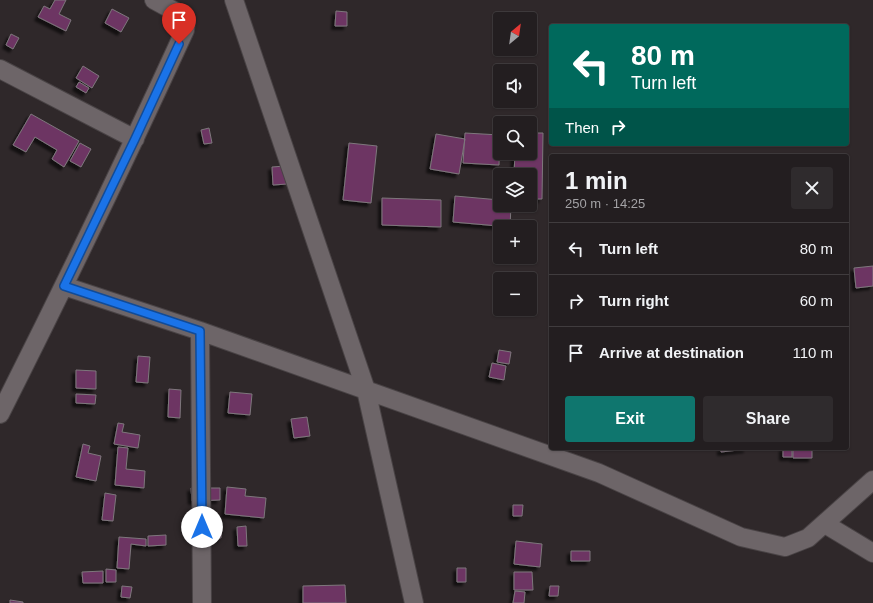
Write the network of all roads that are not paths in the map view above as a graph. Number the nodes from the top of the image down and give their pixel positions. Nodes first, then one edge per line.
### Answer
1 (154, 0) edge
2 (234, 0) edge
3 (0, 69) edge
4 (135, 139) junction
5 (64, 286) junction
6 (200, 331) junction
7 (366, 390) junction
8 (0, 414) edge
9 (873, 480) edge
10 (824, 524) junction
11 (873, 553) edge
12 (202, 603) edge
13 (414, 603) edge

1 - 4 street
2 - 7 street
3 - 4 street
4 - 5 street
5 - 6 street
5 - 8 street
6 - 7 street
6 - 12 street
7 - 10 street
7 - 13 street
9 - 10 street
10 - 11 street

